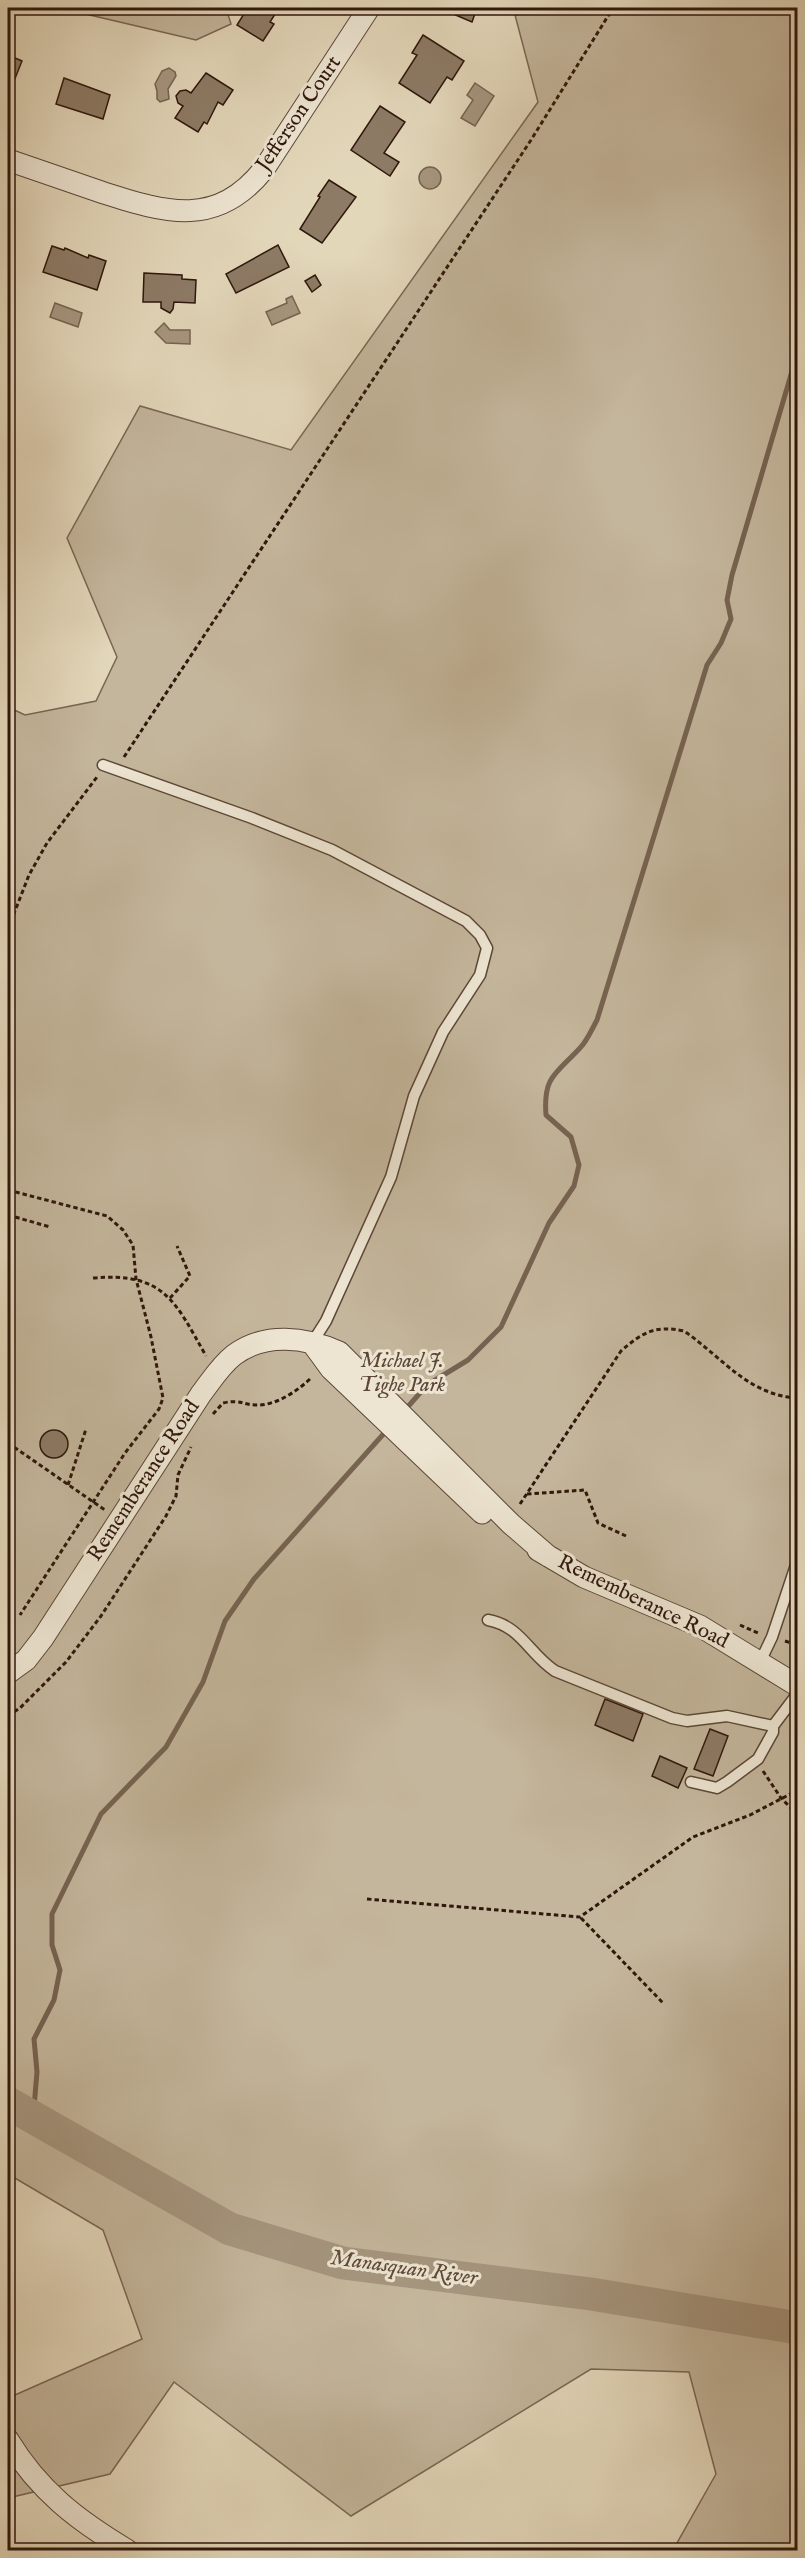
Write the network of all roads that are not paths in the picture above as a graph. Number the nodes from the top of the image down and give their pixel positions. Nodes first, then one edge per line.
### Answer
1 (369, 8) edge
2 (8, 160) edge
3 (103, 765) road end
4 (312, 1343) junction
5 (386, 1411) junction
6 (407, 1431) junction
7 (548, 1556) junction
8 (798, 1559) edge
9 (488, 1620) dead end
10 (760, 1662) junction
11 (8, 1673) edge
12 (798, 1686) edge
13 (798, 1693) edge
14 (773, 1726) junction
15 (690, 1782) dead end
16 (8, 2440) edge
17 (127, 2550) edge

1 - 2 street, Jefferson Court
3 - 4 lane
4 - 5 street, Rememberance Road
4 - 5 street, Rememberance Road
4 - 11 street, Rememberance Road
5 - 6 street, Rememberance Road
6 - 7 street, Rememberance Road
6 - 7 street, Rememberance Road
7 - 10 street, Rememberance Road
8 - 10 lane
9 - 14 lane
10 - 12 street, Rememberance Road
13 - 14 lane
14 - 15 lane
16 - 17 street

